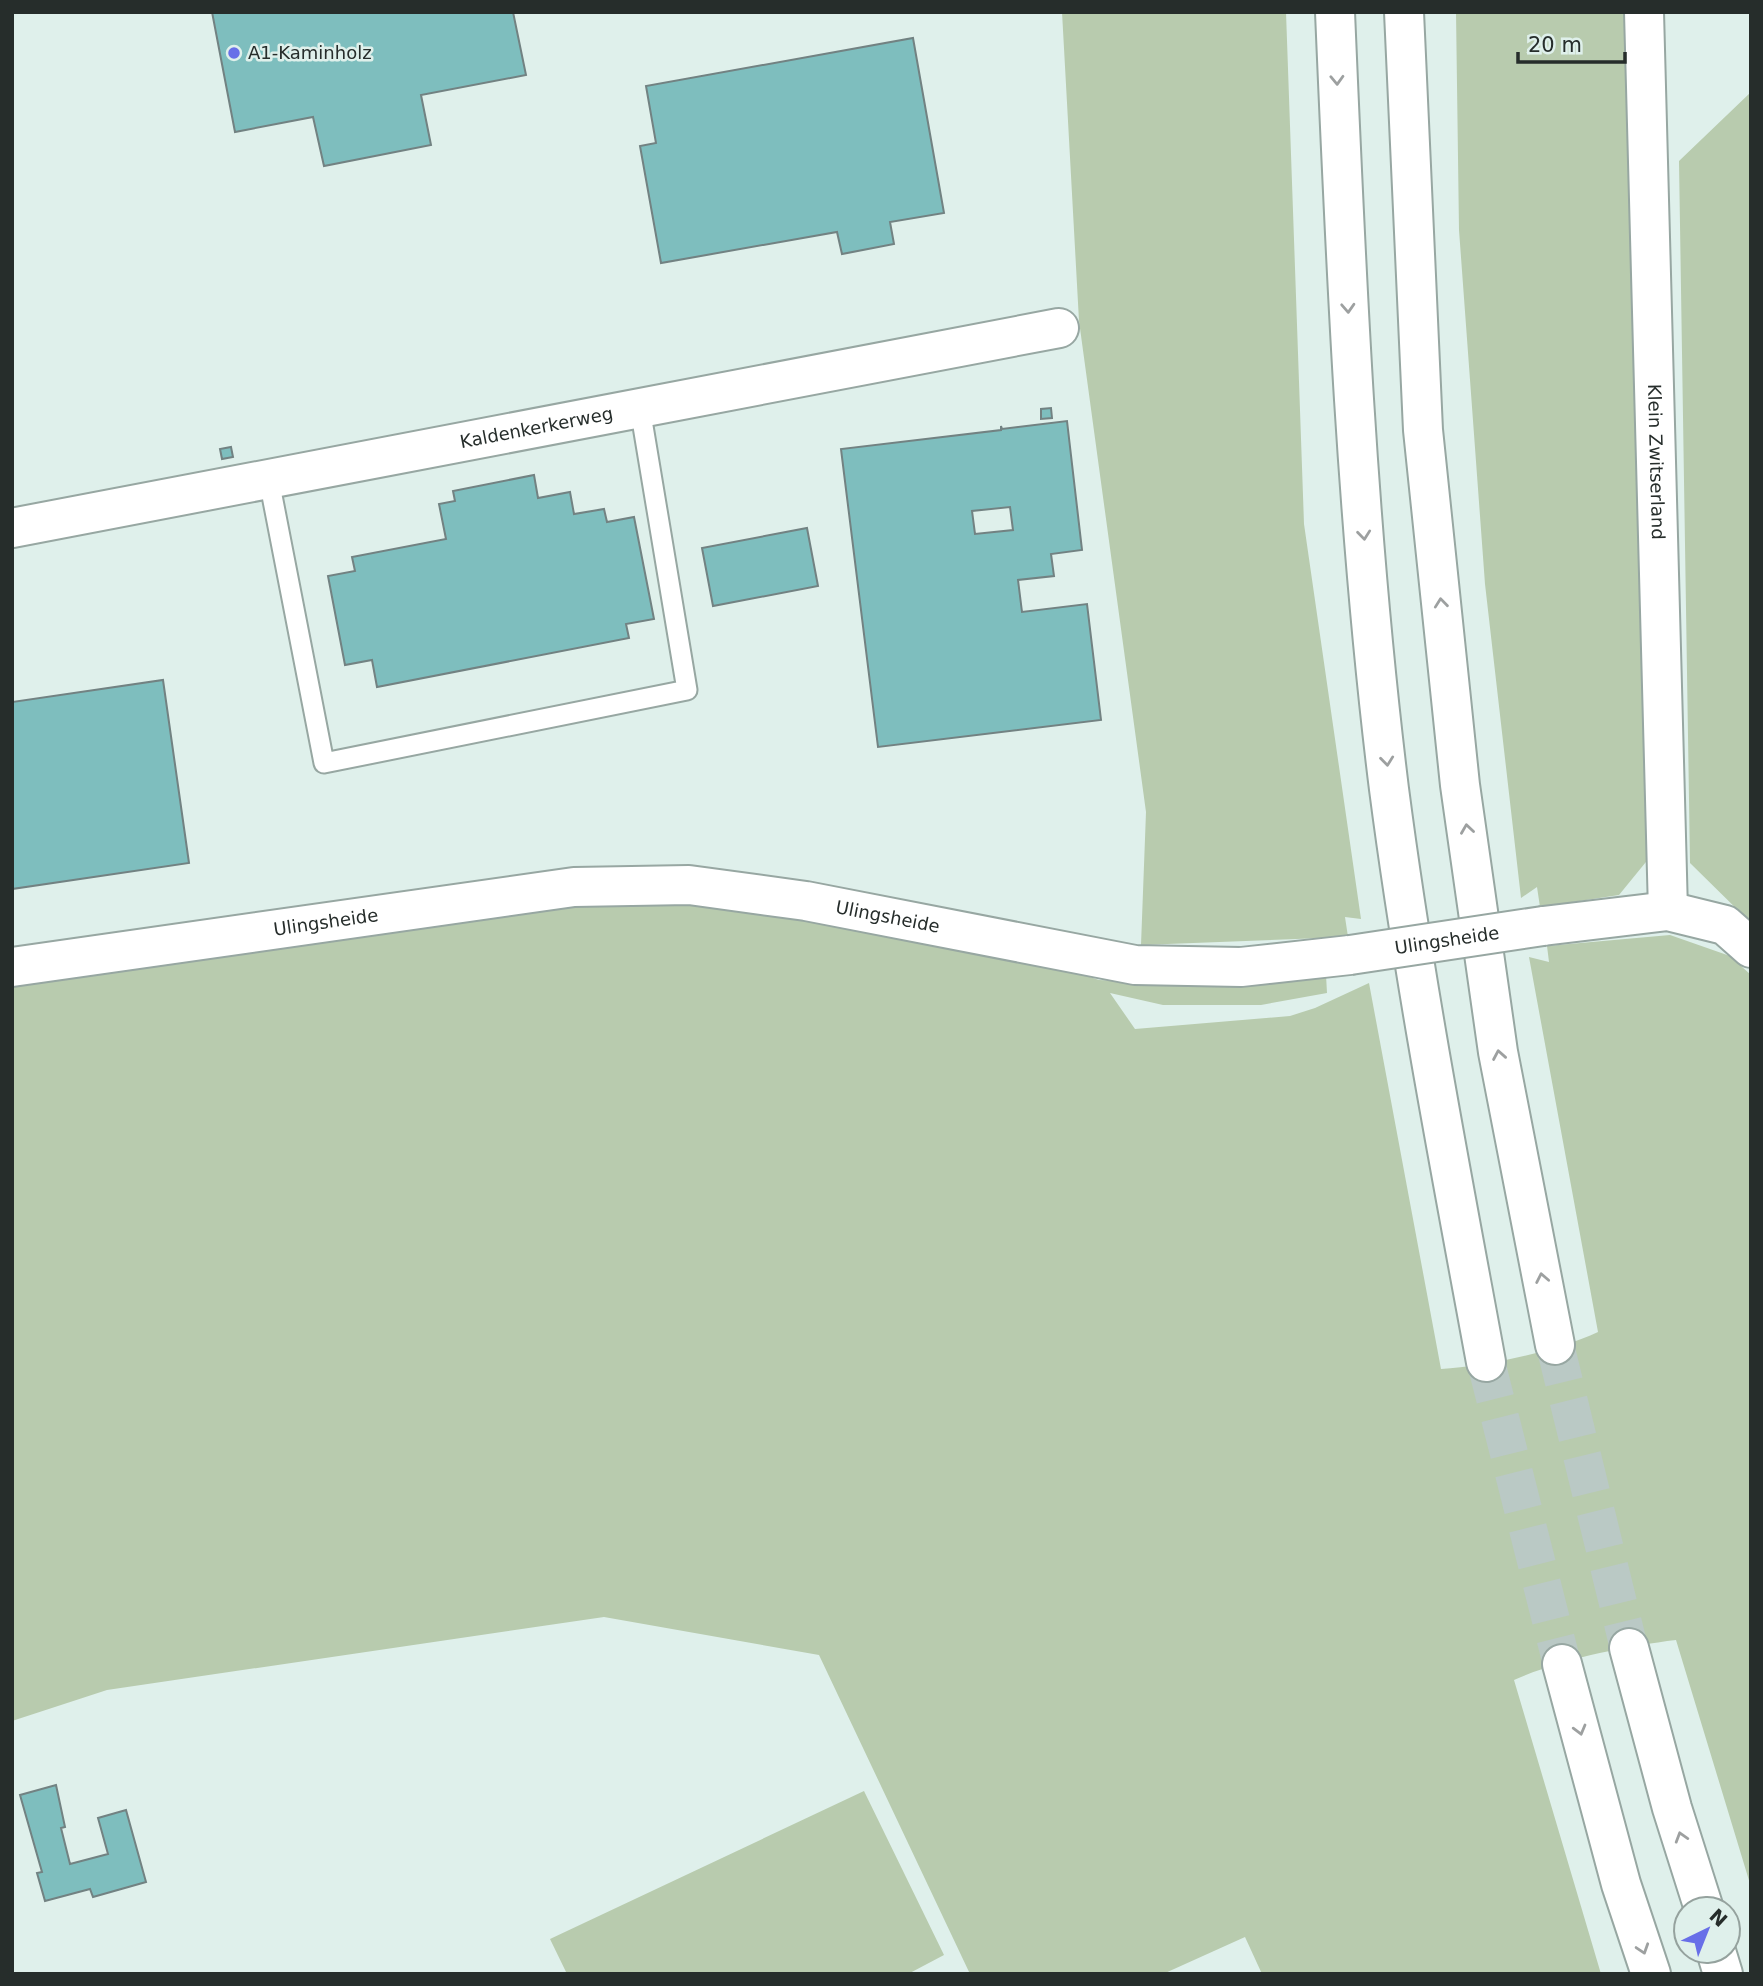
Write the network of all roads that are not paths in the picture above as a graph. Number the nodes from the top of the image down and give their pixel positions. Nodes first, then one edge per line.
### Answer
1 (1335, 12) edge
2 (1404, 12) edge
3 (1644, 12) edge
4 (1059, 328) dead end
5 (640, 408) junction
6 (269, 480) junction
7 (12, 528) edge
8 (1668, 911) junction
9 (1751, 948) edge
10 (12, 967) edge
11 (1555, 1345) tunnel mouth
12 (1486, 1362) tunnel mouth
13 (1629, 1648) tunnel mouth
14 (1562, 1664) tunnel mouth
15 (1700, 1895) edge
16 (1651, 1974) edge

1 -> 12 main road
11 -> 2 main road
3 - 8 main road, Klein Zwitserland
4 - 5 main road, Kaldenkerkerweg
5 - 6 main road, Kaldenkerkerweg
5 - 6 lane
6 - 7 main road, Kaldenkerkerweg
8 - 9 main road, Ulingsheide
8 - 10 main road, Ulingsheide, bridge
15 -> 13 main road
14 -> 16 main road

